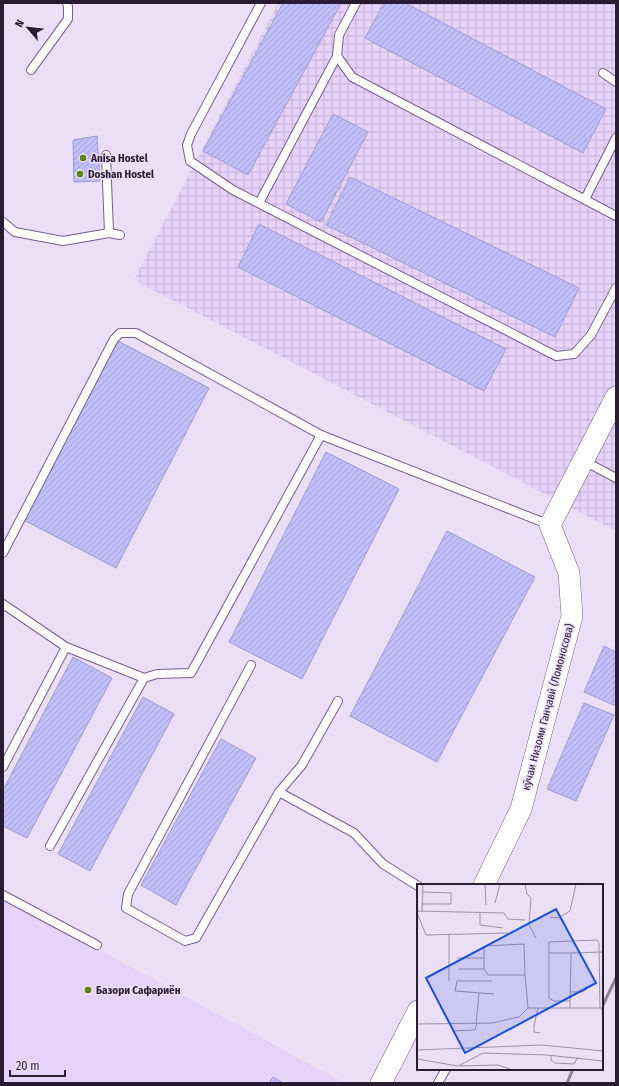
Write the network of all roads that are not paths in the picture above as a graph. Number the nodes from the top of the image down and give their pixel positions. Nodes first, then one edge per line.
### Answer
1 (67, 3) edge
2 (261, 3) edge
3 (356, 3) edge
4 (337, 56) junction
5 (31, 70) dead end
6 (603, 73) dead end
7 (616, 82) edge
8 (616, 138) edge
9 (106, 155) dead end
10 (585, 199) junction
11 (259, 203) junction
12 (616, 216) edge
13 (3, 222) edge
14 (109, 232) junction
15 (120, 235) dead end
16 (616, 288) edge
17 (616, 397) edge
18 (321, 435) junction
19 (583, 461) junction
20 (616, 478) edge
21 (550, 525) junction
22 (3, 554) edge
23 (3, 604) edge
24 (66, 647) junction
25 (251, 665) dead end
26 (144, 678) junction
27 (338, 701) dead end
28 (3, 767) edge
29 (279, 792) junction
30 (50, 846) dead end
31 (484, 884) edge
32 (417, 885) edge
33 (3, 895) edge
34 (97, 945) dead end
35 (417, 1013) edge
36 (445, 1070) edge
37 (381, 1083) edge
38 (438, 1083) edge

1 - 5 lane
2 - 11 lane
3 - 4 lane
4 - 10 lane
4 - 11 lane
6 - 7 lane
8 - 10 lane
9 - 14 lane
10 - 12 lane
11 - 16 lane
13 - 14 lane
14 - 15 lane
17 - 19 street
18 - 21 lane
18 - 22 lane
18 - 26 lane
19 - 20 lane
19 - 21 street
21 - 31 street, кӯчаи Низоми Ганҷавӣ (Ломоносова)
23 - 24 lane
24 - 26 lane
24 - 28 lane
25 - 29 lane
26 - 30 lane
27 - 29 lane
29 - 32 lane
33 - 34 lane
35 - 37 street
36 - 38 lane

